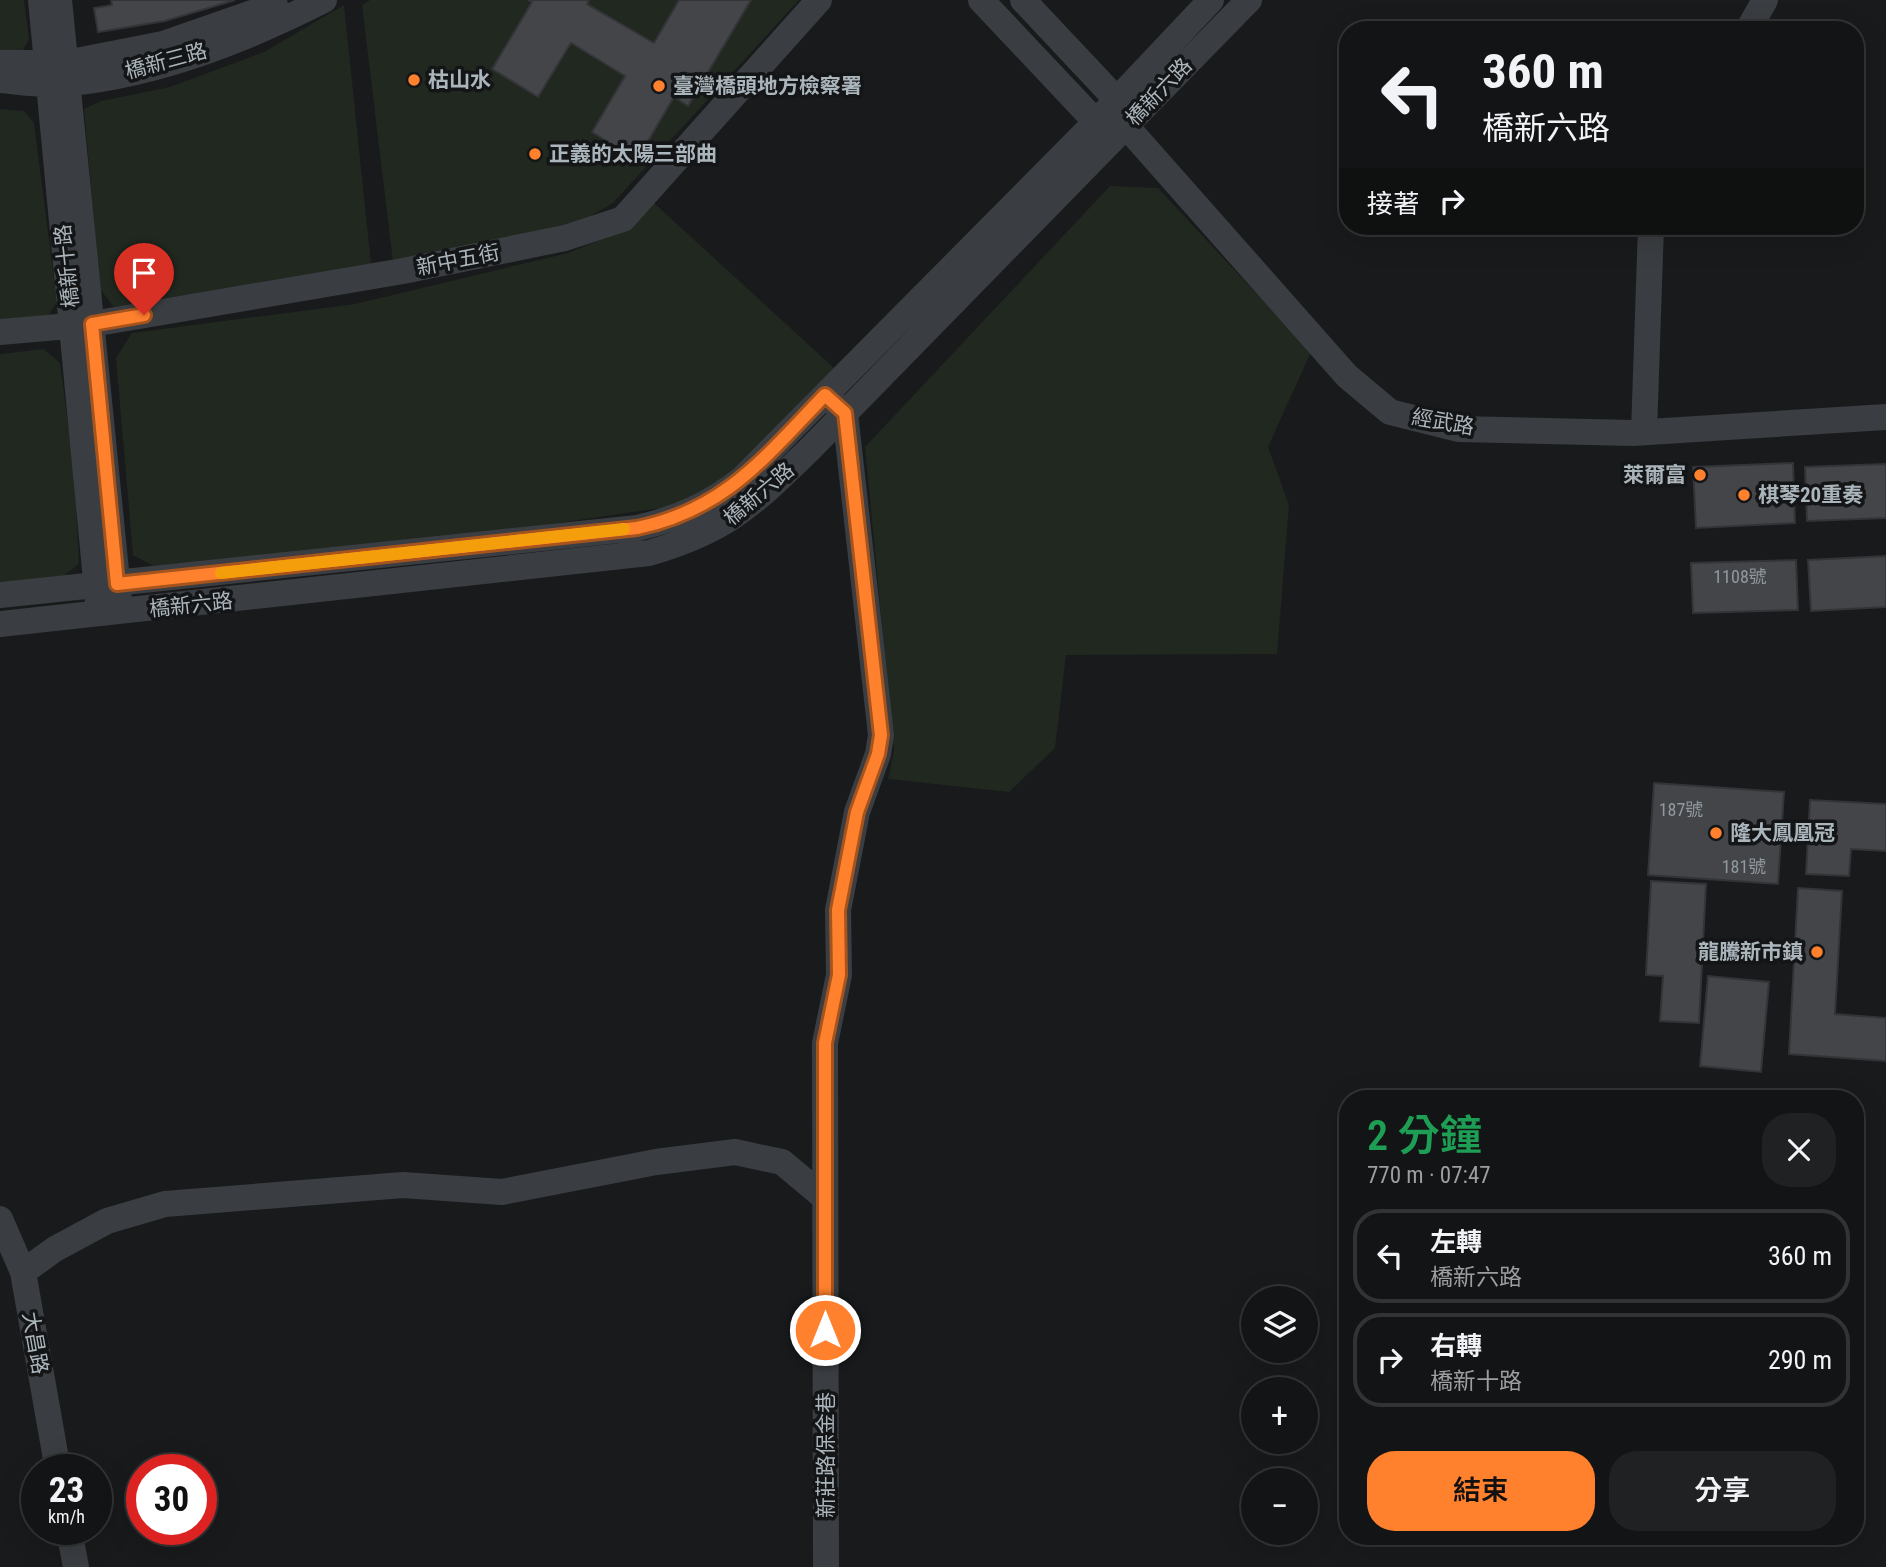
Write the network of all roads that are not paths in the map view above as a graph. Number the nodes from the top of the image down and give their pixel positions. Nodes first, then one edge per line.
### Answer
1 (41, 0) edge
2 (60, 0) edge
3 (286, 0) edge
4 (324, 0) edge
5 (819, 0) edge
6 (981, 0) edge
7 (1023, 0) edge
8 (1211, 0) edge
9 (1249, 0) edge
10 (1766, 0) edge
11 (1753, 21) edge
12 (0, 63) edge
13 (57, 73) junction
14 (0, 80) edge
15 (1116, 99) junction
16 (1096, 122) junction
17 (1126, 126) junction
18 (1651, 235) edge
19 (82, 325) junction
20 (0, 332) edge
21 (825, 395) junction
22 (845, 413) junction
23 (1886, 417) edge
24 (1644, 432) junction
25 (106, 585) junction
26 (0, 595) edge
27 (109, 614) junction
28 (0, 624) edge
29 (825, 1198) junction
30 (0, 1219) edge
31 (23, 1272) junction
32 (55, 1454) edge
33 (72, 1545) edge
34 (76, 1567) edge
35 (826, 1567) edge

1 - 13 street, 橋新十路
2 - 13 street, 橋新十路
3 - 13 street, 橋新三路
4 - 13 street, 橋新三路
5 - 19 street, 新中五街
6 - 16 street
7 - 15 street, 經武路
8 - 15 street, 橋新六路
9 - 17 street, 橋新六路
10 - 11 street
12 - 13 street, 橋新三路
13 - 14 street, 橋新三路
13 - 19 street, 橋新十路
15 - 16 street, 橋新六路
15 - 17 street, 經武路
16 - 17 street
16 - 21 street, 橋新六路
17 - 22 street, 橋新六路
17 - 24 street, 經武路
18 - 24 street
19 - 20 street, 新中五街
19 - 25 street, 橋新十路
21 - 22 street
21 - 25 street, 橋新六路
22 - 27 street, 橋新六路
22 - 29 street, 新莊路保金巷
23 - 24 street, 經武路
25 - 26 street, 橋新六路
25 - 27 street, 橋新十路
27 - 28 street, 橋新六路
29 - 31 street
29 - 35 street, 新莊路保金巷
30 - 31 street, 大昌路
31 - 32 street, 大昌路
33 - 34 street

